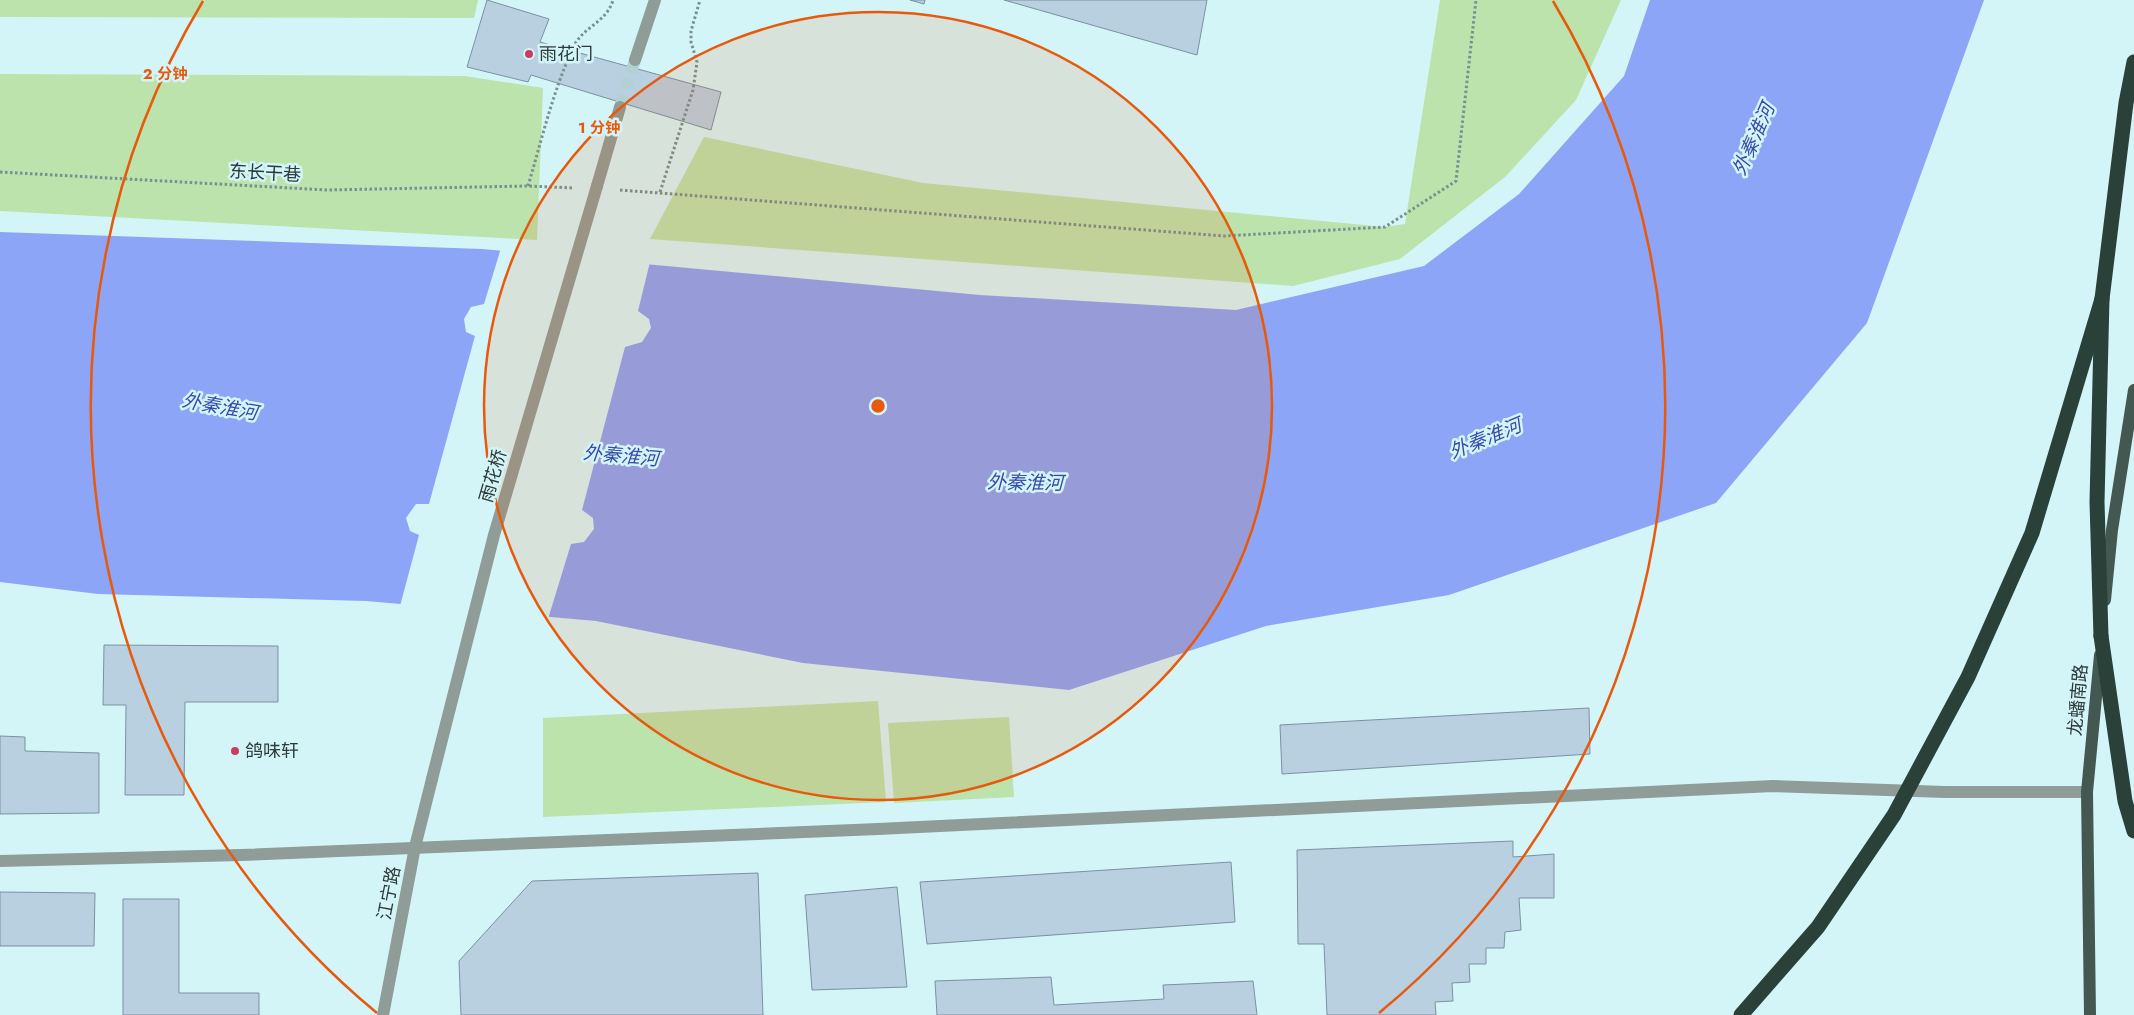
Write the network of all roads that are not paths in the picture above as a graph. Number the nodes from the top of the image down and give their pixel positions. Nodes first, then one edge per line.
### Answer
1 (655, 0) edge
2 (635, 60) tunnel mouth
3 (2134, 62) edge
4 (620, 106) tunnel mouth
5 (2102, 299) junction
6 (2134, 390) edge
7 (432, 779) joint
8 (2087, 792) junction
9 (2134, 832) edge
10 (415, 847) junction
11 (0, 861) edge
12 (382, 1015) edge
13 (1741, 1015) edge
14 (2090, 1015) edge

1 - 2 street
3 - 5 highway
4 - 7 street, 雨花桥, bridge
5 - 9 highway, bridge
5 - 13 highway, bridge
6 - 8 main road, 龙蟠南路
7 - 10 street, 江宁路
8 - 10 street
8 - 14 main road, 龙蟠南路
10 - 11 street
10 - 12 street, 江宁路

